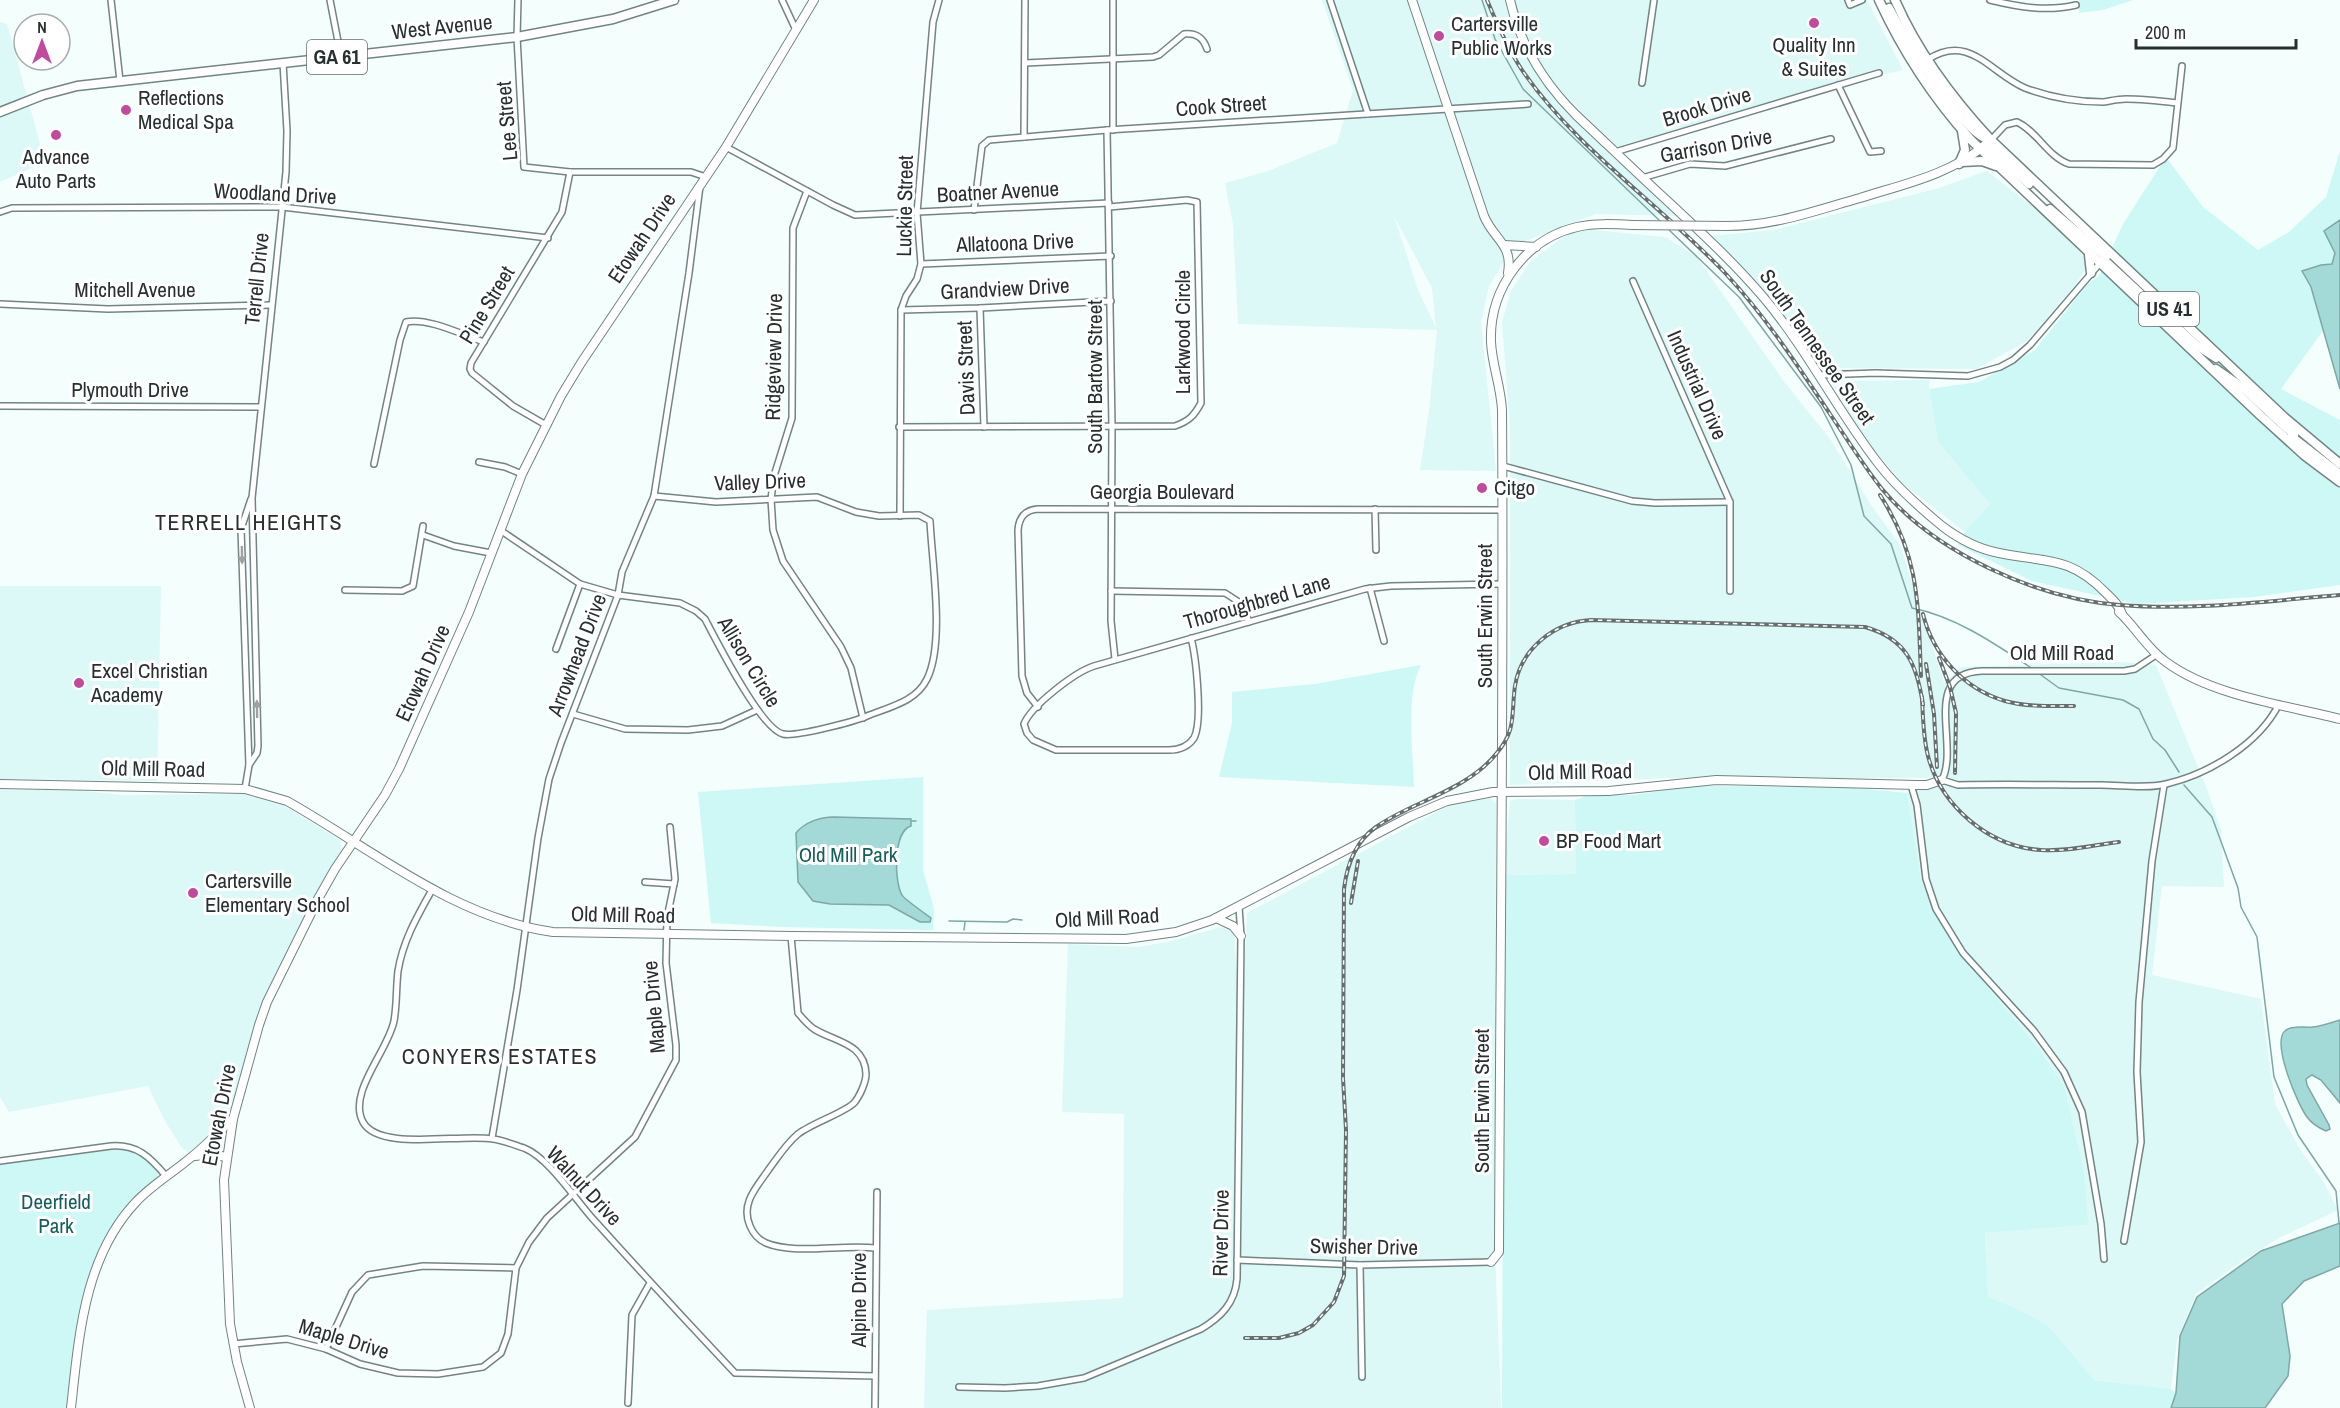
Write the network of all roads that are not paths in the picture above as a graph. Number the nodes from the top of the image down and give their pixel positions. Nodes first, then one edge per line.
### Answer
1 (111, 0) edge
2 (330, 0) edge
3 (518, 0) edge
4 (674, 0) edge
5 (782, 0) edge
6 (814, 0) edge
7 (939, 0) edge
8 (1025, 0) edge
9 (1113, 0) edge
10 (1330, 0) edge
11 (1412, 0) edge
12 (1510, 0) edge
13 (1654, 0) edge
14 (1848, 0) edge
15 (1862, 0) edge
16 (1879, 0) edge
17 (1884, 0) edge
18 (1893, 0) edge
19 (1990, 0) edge
20 (2076, 5) dead end
21 (796, 30) junction
22 (517, 37) junction
23 (1207, 49) dead end
24 (341, 57) junction
25 (1113, 59) junction
26 (1927, 60) junction
27 (283, 63) junction
28 (1025, 63) junction
29 (2182, 66) dead end
30 (1879, 73) dead end
31 (120, 81) junction
32 (1642, 83) dead end
33 (1838, 85) junction
34 (2177, 103) junction
35 (1528, 104) dead end
36 (1448, 108) junction
37 (0, 112) edge
38 (1368, 114) junction
39 (1960, 128) junction
40 (1110, 130) junction
41 (1024, 137) junction
42 (1832, 139) dead end
43 (1985, 145) junction
44 (726, 147) junction
45 (1881, 151) dead end
46 (1615, 153) junction
47 (1961, 163) junction
48 (2001, 170) junction
49 (570, 172) junction
50 (706, 177) junction
51 (1642, 178) junction
52 (700, 186) junction
53 (807, 191) junction
54 (2027, 194) junction
55 (1197, 202) joint
56 (1109, 205) junction
57 (282, 207) junction
58 (974, 210) junction
59 (0, 212) edge
60 (917, 213) junction
61 (548, 238) junction
62 (1505, 244) junction
63 (1536, 247) junction
64 (2087, 252) junction
65 (1111, 256) junction
66 (2104, 258) junction
67 (1521, 260) junction
68 (921, 264) junction
69 (2091, 273) junction
70 (1508, 278) junction
71 (1633, 281) dead end
72 (1111, 302) junction
73 (0, 304) edge
74 (271, 305) junction
75 (980, 308) junction
76 (901, 310) junction
77 (484, 342) junction
78 (1819, 375) junction
79 (0, 406) edge
80 (260, 407) junction
81 (546, 425) junction
82 (1112, 426) junction
83 (899, 427) junction
84 (984, 427) junction
85 (2293, 436) junction
86 (479, 462) dead end
87 (374, 464) dead end
88 (2340, 464) edge
89 (1503, 466) junction
90 (522, 474) junction
91 (2340, 474) edge
92 (2340, 482) edge
93 (654, 496) junction
94 (252, 498) junction
95 (771, 499) junction
96 (1730, 502) junction
97 (1111, 508) junction
98 (1376, 509) junction
99 (1502, 510) junction
100 (900, 516) junction
101 (423, 526) dead end
102 (500, 530) junction
103 (423, 535) junction
104 (1376, 550) dead end
105 (491, 553) junction
106 (580, 584) junction
107 (1502, 584) junction
108 (1370, 588) junction
109 (345, 590) dead end
110 (1111, 591) junction
111 (1730, 591) dead end
112 (618, 596) junction
113 (1249, 622) junction
114 (1191, 638) junction
115 (1384, 641) dead end
116 (556, 649) dead end
117 (2156, 655) junction
118 (1115, 659) junction
119 (2279, 704) junction
120 (1038, 707) junction
121 (757, 710) junction
122 (573, 714) junction
123 (863, 718) junction
124 (2340, 719) edge
125 (249, 765) junction
126 (1942, 780) junction
127 (0, 784) edge
128 (1911, 785) junction
129 (2164, 785) junction
130 (245, 789) junction
131 (1502, 791) junction
132 (670, 827) dead end
133 (354, 841) junction
134 (645, 882) dead end
135 (674, 884) junction
136 (433, 888) junction
137 (1239, 907) junction
138 (1216, 918) junction
139 (525, 927) junction
140 (666, 933) junction
141 (791, 936) junction
142 (1241, 936) junction
143 (233, 1119) junction
144 (492, 1138) junction
145 (208, 1143) junction
146 (194, 1156) junction
147 (226, 1157) junction
148 (0, 1161) edge
149 (166, 1176) junction
150 (877, 1192) dead end
151 (572, 1195) junction
152 (2124, 1241) dead end
153 (875, 1248) junction
154 (2104, 1259) dead end
155 (1237, 1260) junction
156 (1491, 1263) joint
157 (1360, 1265) junction
158 (516, 1268) junction
159 (650, 1283) junction
160 (233, 1344) junction
161 (326, 1349) junction
162 (875, 1376) junction
163 (1362, 1377) dead end
164 (959, 1387) dead end
165 (628, 1403) dead end
166 (71, 1408) edge
167 (250, 1408) edge
168 (875, 1408) edge

1 - 31 street
2 - 24 street
3 - 22 street, Lee Street
4 - 22 main road, West Avenue / GA 61
5 - 21 street
6 - 21 street, Etowah Drive
7 - 60 street, Luckie Street
8 - 28 street
9 - 25 street, South Bartow Street
10 - 38 street
11 - 36 street
12 - 46 street, South Tennessee Street
13 - 32 street
14 - 15 street
16 - 39 main road, US 41
17 - 43 main road
18 - 26 main road, US 41
19 - 20 street
21 - 44 street, Etowah Drive
22 - 24 main road, West Avenue / GA 61
22 - 49 street, Lee Street
23 - 25 street
24 - 27 main road, West Avenue / GA 61
25 - 28 street
25 - 40 street, South Bartow Street
26 - 34 street
26 - 43 main road, US 41
27 - 31 main road, West Avenue / GA 61
27 - 57 street, Terrell Drive
28 - 41 street
29 - 34 street
30 - 33 street, Brook Drive
31 - 37 main road, West Avenue / GA 61
33 - 45 street
33 - 46 street, Brook Drive
34 - 43 street
35 - 36 street, Cook Street
36 - 38 street, Cook Street
36 - 62 street
38 - 40 street, Cook Street
39 - 43 main road, US 41
39 - 47 main road
40 - 41 street, Cook Street
40 - 56 street, South Bartow Street
41 - 58 street, Cook Street
42 - 51 street, Garrison Drive
43 - 47 street, South Erwin Street
43 - 48 main road, US 41
43 - 66 main road, US 41
44 - 50 street, Etowah Drive
44 - 53 street, Boatner Avenue
46 - 51 street, South Tennessee Street
47 - 48 main road
47 - 63 street, South Erwin Street, bridge
48 - 54 main road, US 41
49 - 50 street, Lee Street
49 - 61 street, Pine Street
50 - 52 street, Etowah Drive
51 - 78 street, South Tennessee Street
52 - 81 street, Etowah Drive
52 - 93 street, Arrowhead Drive
53 - 60 street, Boatner Avenue
53 - 95 street, Ridgeview Drive
54 - 64 main road, US 41
54 - 66 main road
55 - 56 street, Boatner Avenue
55 - 82 street, Larkwood Circle
56 - 58 street, Boatner Avenue
56 - 65 street, South Bartow Street
57 - 59 street, Woodland Drive
57 - 61 street, Woodland Drive
57 - 74 street, Terrell Drive
58 - 60 street, Boatner Avenue
60 - 68 street, Luckie Street
61 - 77 street, Pine Street
62 - 63 street
62 - 67 street
62 - 70 street
63 - 67 street, South Erwin Street
64 - 66 main road, US 41
64 - 69 main road
65 - 68 street, Allatoona Drive
65 - 72 street, South Bartow Street
66 - 69 street
66 - 85 main road, US 41
66 - 85 main road, US 41
67 - 70 street, South Erwin Street
68 - 76 street, Luckie Street
69 - 78 street
70 - 89 street, South Erwin Street
71 - 96 street, Industrial Drive
72 - 75 street, Grandview Drive
72 - 82 street, South Bartow Street
73 - 74 street, Mitchell Avenue
74 - 80 street, Terrell Drive
75 - 76 street, Grandview Drive
75 - 84 street, Davis Street
76 - 83 street, Luckie Street
77 - 81 street, Pine Street
77 - 87 street
78 - 117 street, South Tennessee Street
79 - 80 street, Plymouth Drive
80 - 94 street, Terrell Drive
81 - 90 street, Etowah Drive
82 - 84 street, Larkwood Circle
82 - 97 street, South Bartow Street
83 - 84 street, Larkwood Circle
83 - 100 street, Luckie Street
85 - 88 main road, US 41
85 - 91 main road
85 - 92 main road, US 41
86 - 90 street
89 - 96 street
89 - 99 street, South Erwin Street
90 - 102 street, Etowah Drive
93 - 95 street, Valley Drive
93 - 112 street, Arrowhead Drive
94 -> 125 street, Terrell Drive
125 -> 94 street, Terrell Drive
95 - 100 street, Valley Drive
95 - 123 street, Ridgeview Drive
96 - 111 street, Industrial Drive
97 - 98 street, Georgia Boulevard
97 - 110 street, South Bartow Street
97 - 120 street, Georgia Boulevard
98 - 99 street, Georgia Boulevard
98 - 104 street
99 - 107 street, South Erwin Street
100 - 123 street, Allison Circle
101 - 103 street
102 - 105 street, Etowah Drive
102 - 106 street, Allison Circle
103 - 105 street
103 - 109 street
105 - 133 street, Etowah Drive
106 - 112 street, Allison Circle
106 - 116 street
107 - 108 street, Thoroughbred Lane
107 - 131 street, South Erwin Street
108 - 113 street, Thoroughbred Lane
108 - 115 street
110 - 113 street
110 - 118 street, South Bartow Street
112 - 121 street, Allison Circle
112 - 122 street, Arrowhead Drive
113 - 114 street, Thoroughbred Lane
114 - 118 street, Thoroughbred Lane
114 - 120 street
117 - 119 street, South Tennessee Street
117 - 126 street, Old Mill Road
118 - 120 street, Thoroughbred Lane
119 - 124 street, South Tennessee Street
119 - 129 street
121 - 122 street
121 - 123 street, Allison Circle
122 - 139 street, Arrowhead Drive
125 - 130 street, Terrell Drive
126 - 128 street, Old Mill Road
126 - 129 street
127 - 130 street, Old Mill Road
128 - 131 street, Old Mill Road
128 - 154 street
129 - 152 street
130 - 133 street, Old Mill Road
131 - 137 street, Old Mill Road
131 - 156 street, South Erwin Street
132 - 135 street, Maple Drive
133 - 136 street, Old Mill Road
133 - 143 street, Etowah Drive
134 - 135 street
135 - 140 street, Maple Drive
136 - 139 street, Old Mill Road
136 - 144 street, Walnut Drive
137 - 138 street, Old Mill Road
137 - 142 street, River Drive
138 - 141 street, Old Mill Road
138 - 142 street
139 - 140 street, Old Mill Road
139 - 144 street, Arrowhead Drive
140 - 141 street, Old Mill Road
140 - 151 street, Maple Drive
141 - 153 street
142 - 155 street, River Drive
143 - 145 street
143 - 147 street, Etowah Drive
144 - 151 street, Walnut Drive
145 - 146 street
145 - 147 street
146 - 147 street
146 - 149 street
147 - 160 street, Etowah Drive
148 - 149 street
149 - 166 street
150 - 153 street, Alpine Drive
151 - 158 street, Maple Drive
151 - 159 street, Walnut Drive
153 - 162 street, Alpine Drive
155 - 157 street, Swisher Drive
155 - 164 street, River Drive
156 - 157 street, Swisher Drive
157 - 163 street
158 - 161 street
158 - 161 street, Maple Drive
159 - 162 street, Walnut Drive
159 - 165 street
160 - 161 street, Maple Drive
160 - 167 street, Etowah Drive
162 - 168 street, Alpine Drive

